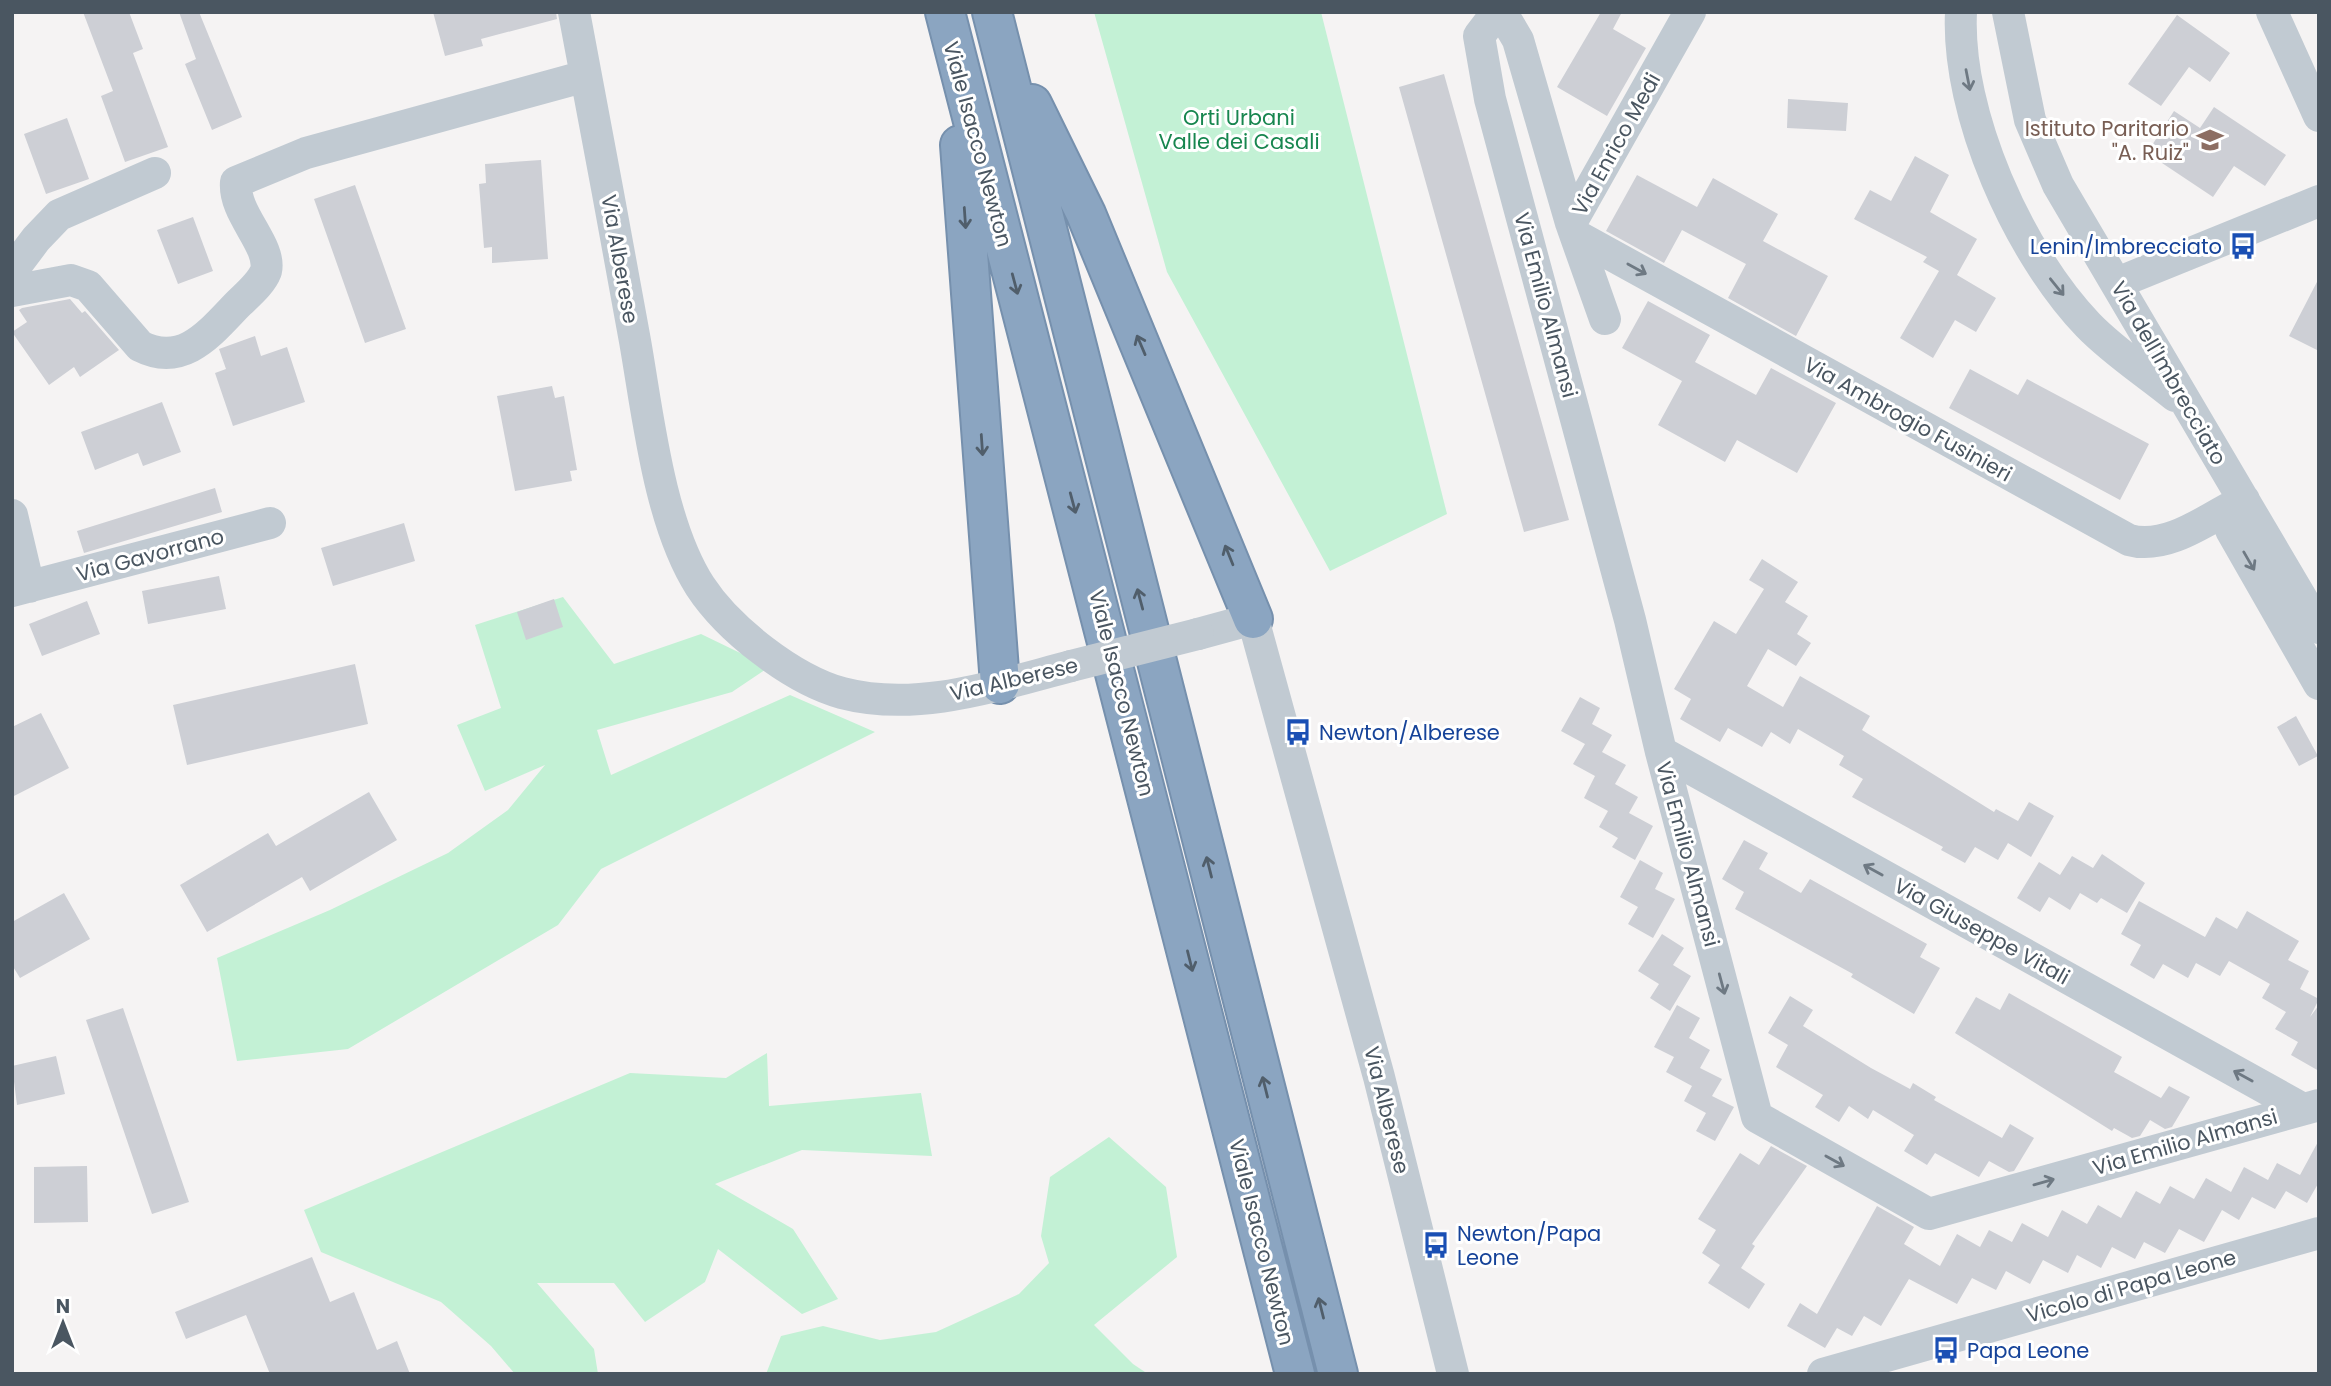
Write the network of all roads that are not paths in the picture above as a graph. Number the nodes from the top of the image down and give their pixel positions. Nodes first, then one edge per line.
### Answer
1 (574, 12) edge
2 (945, 12) edge
3 (1689, 12) edge
4 (1961, 12) edge
5 (2008, 12) edge
6 (2272, 12) edge
7 (1491, 16) edge
8 (995, 23) edge
9 (953, 52) junction
10 (586, 76) junction
11 (2319, 117) edge
12 (155, 173) dead end
13 (2319, 201) edge
14 (1574, 229) junction
15 (12, 271) edge
16 (2118, 283) junction
17 (12, 291) edge
18 (1605, 319) dead end
19 (2189, 407) junction
20 (2244, 500) junction
21 (12, 515) edge
22 (270, 523) dead end
23 (21, 589) edge
24 (1253, 619) junction
25 (2319, 628) edge
26 (1000, 684) junction
27 (2319, 684) edge
28 (1661, 752) junction
29 (2311, 1107) edge
30 (2319, 1233) edge
31 (1295, 1374) edge
32 (1338, 1374) edge
33 (1453, 1374) edge
34 (1823, 1374) edge

1 - 10 street, Via Alberese
2 - 9 highway, Viale Isacco Newton
3 - 14 street, Via Enrico Medi
4 -> 19 street
5 - 16 street, Via dell'Imbrecciato
6 - 11 street
7 - 14 street, Via Enrico Medi
7 - 28 street, Via Emilio Almansi
24 -> 8 highway
32 -> 8 highway, Viale Isacco Newton
9 -> 26 highway
9 -> 31 highway, Viale Isacco Newton
10 - 17 street
10 - 26 street, Via Alberese
12 - 15 street
13 - 16 street
14 - 18 street
14 -> 20 street, Via Ambrogio Fusinieri
16 - 19 street, Via dell'Imbrecciato
19 - 20 street, Via dell'Imbrecciato
20 - 25 street, Via dell'Imbrecciato
20 -> 27 street
21 - 23 street
22 - 23 street, Via Gavorrano
24 - 26 street, Via Alberese, bridge
24 - 33 street, Via Alberese
29 -> 28 street, Via Giuseppe Vitali
28 -> 29 street, Via Emilio Almansi
30 - 34 street, Vicolo di Papa Leone

